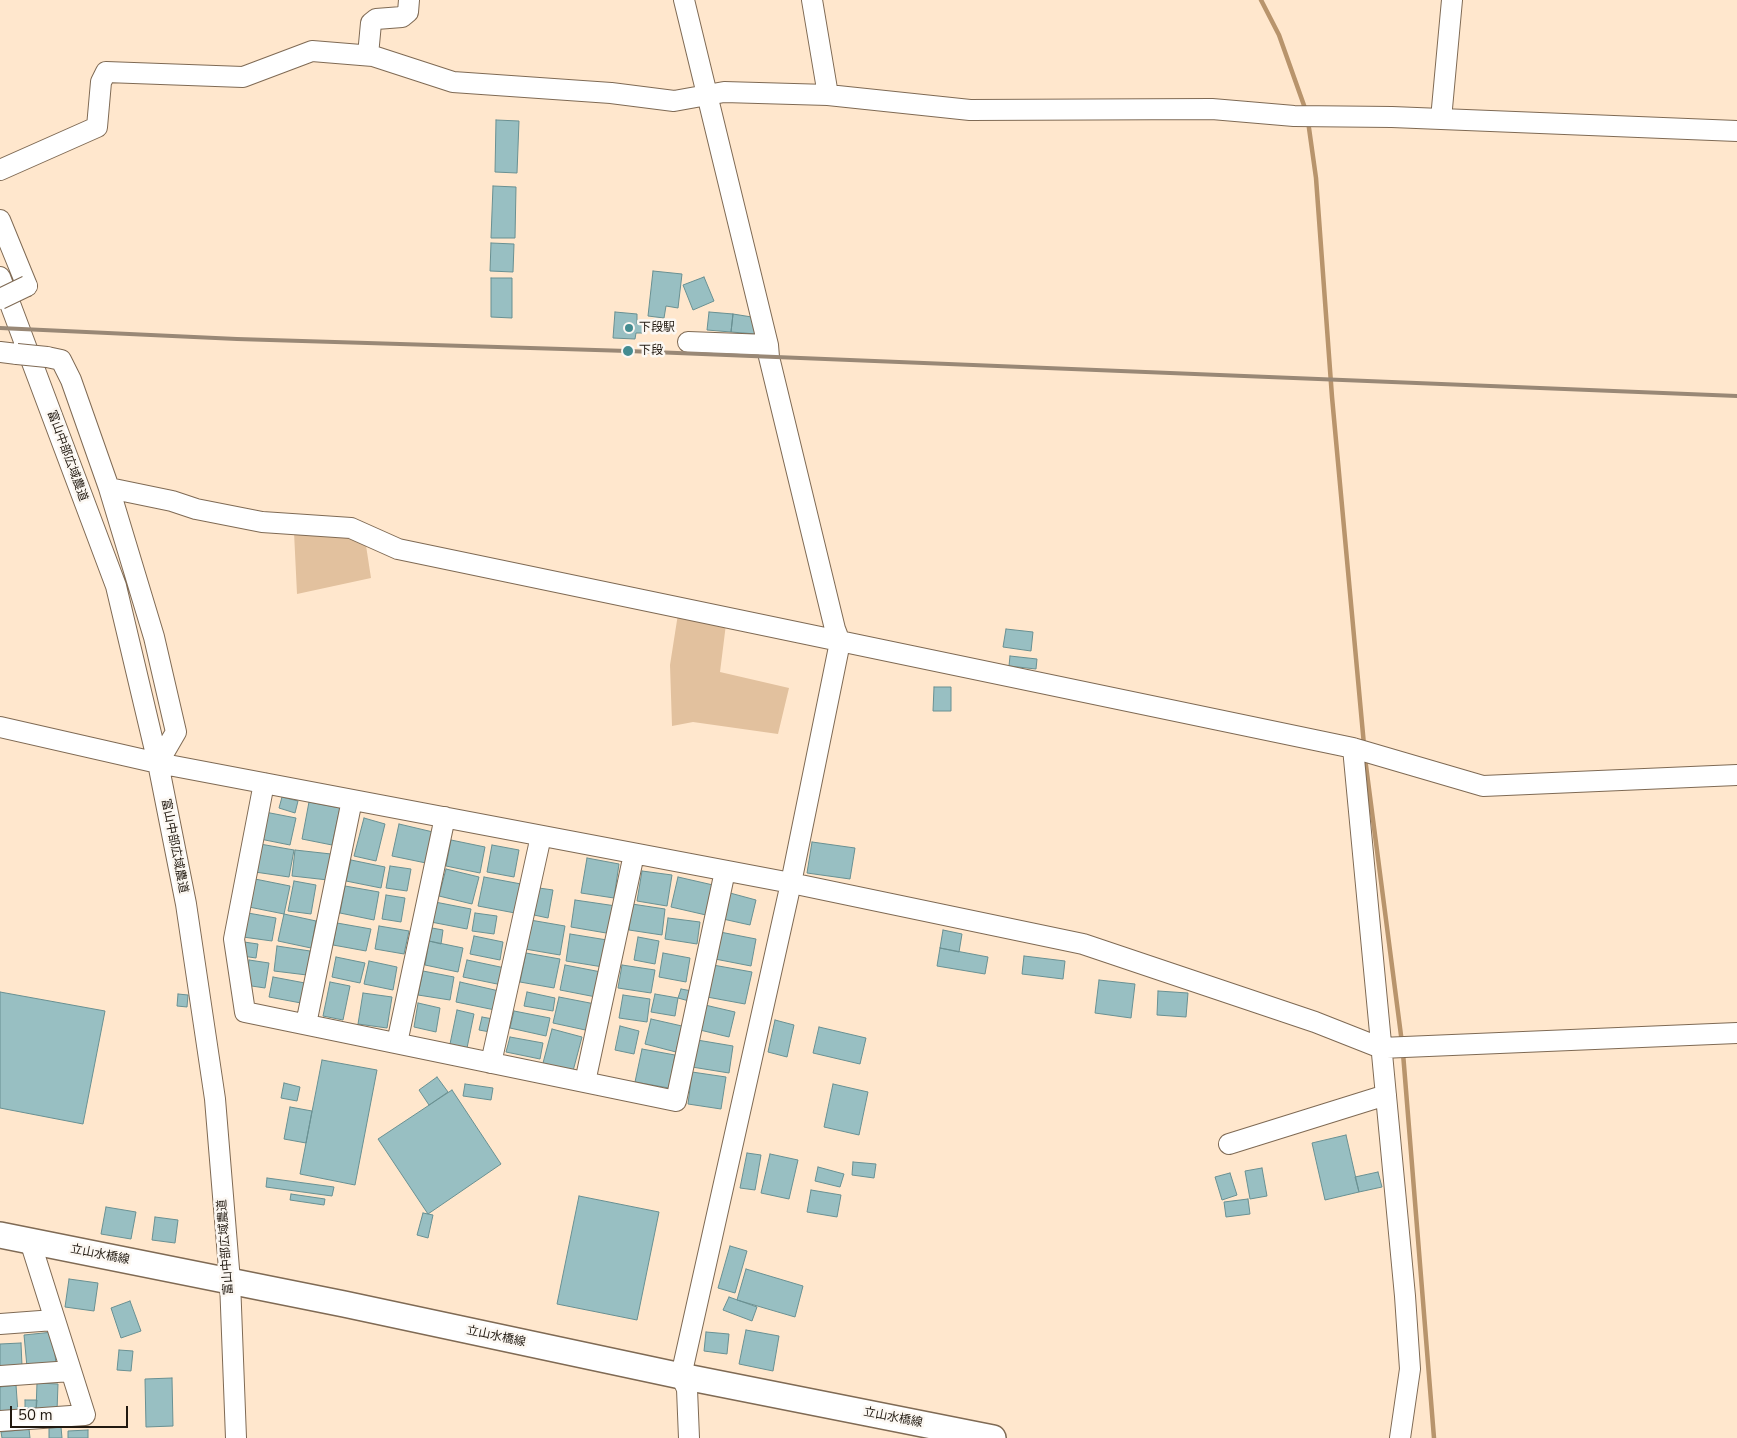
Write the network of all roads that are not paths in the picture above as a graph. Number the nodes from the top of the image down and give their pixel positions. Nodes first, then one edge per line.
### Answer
1 (409, 0) edge
2 (684, 0) edge
3 (812, 0) edge
4 (1452, 0) edge
5 (368, 55) junction
6 (828, 95) junction
7 (707, 96) junction
8 (1441, 119) junction
9 (1737, 131) edge
10 (0, 170) edge
11 (0, 220) edge
12 (0, 277) edge
13 (0, 299) edge
14 (688, 342) dead end
15 (768, 344) junction
16 (9, 353) edge
17 (109, 488) junction
18 (840, 642) junction
19 (0, 726) edge
20 (1353, 748) junction
21 (158, 763) junction
22 (1737, 775) edge
23 (264, 783) junction
24 (352, 800) junction
25 (445, 818) junction
26 (541, 836) junction
27 (634, 854) junction
28 (725, 871) junction
29 (790, 883) junction
30 (306, 1024) junction
31 (1737, 1033) edge
32 (397, 1043) junction
33 (1381, 1048) junction
34 (491, 1063) junction
35 (584, 1082) junction
36 (1386, 1095) junction
37 (1229, 1144) dead end
38 (0, 1235) edge
39 (30, 1241) junction
40 (230, 1281) junction
41 (54, 1320) junction
42 (0, 1324) edge
43 (71, 1371) junction
44 (0, 1376) edge
45 (681, 1376) junction
46 (0, 1421) edge
47 (236, 1438) edge
48 (689, 1438) edge
49 (993, 1438) edge
50 (1400, 1438) edge

1 - 5 street
2 - 7 street
3 - 6 street
4 - 8 street
5 - 7 street
5 - 10 street
6 - 7 street
6 - 8 street
7 - 15 street
8 - 9 street
11 - 13 street, bridge
12 - 21 street, 富山中部広域農道
14 - 15 street
15 - 18 street
16 - 17 street, bridge
17 - 18 street
17 - 21 street
18 - 20 street
18 - 29 street
19 - 21 street
20 - 22 street
20 - 33 street
21 - 23 street
21 - 40 street, 富山中部広域農道
23 - 24 street
23 - 30 street
24 - 25 street
24 - 30 street
25 - 26 street
25 - 32 street
26 - 27 street
26 - 34 street
27 - 28 street
27 - 35 street
28 - 29 street
28 - 35 street
29 - 33 street
29 - 45 street
30 - 32 street
31 - 33 street
32 - 34 street
33 - 36 street
34 - 35 street
36 - 37 street
36 - 50 street
38 - 39 main road, 立山水橋線
39 - 40 main road, 立山水橋線
39 - 41 street
40 - 45 main road, 立山水橋線
40 - 47 street, 富山中部広域農道
41 - 42 street
41 - 43 street
43 - 44 street
43 - 46 street
45 - 48 street
45 - 49 main road, 立山水橋線

